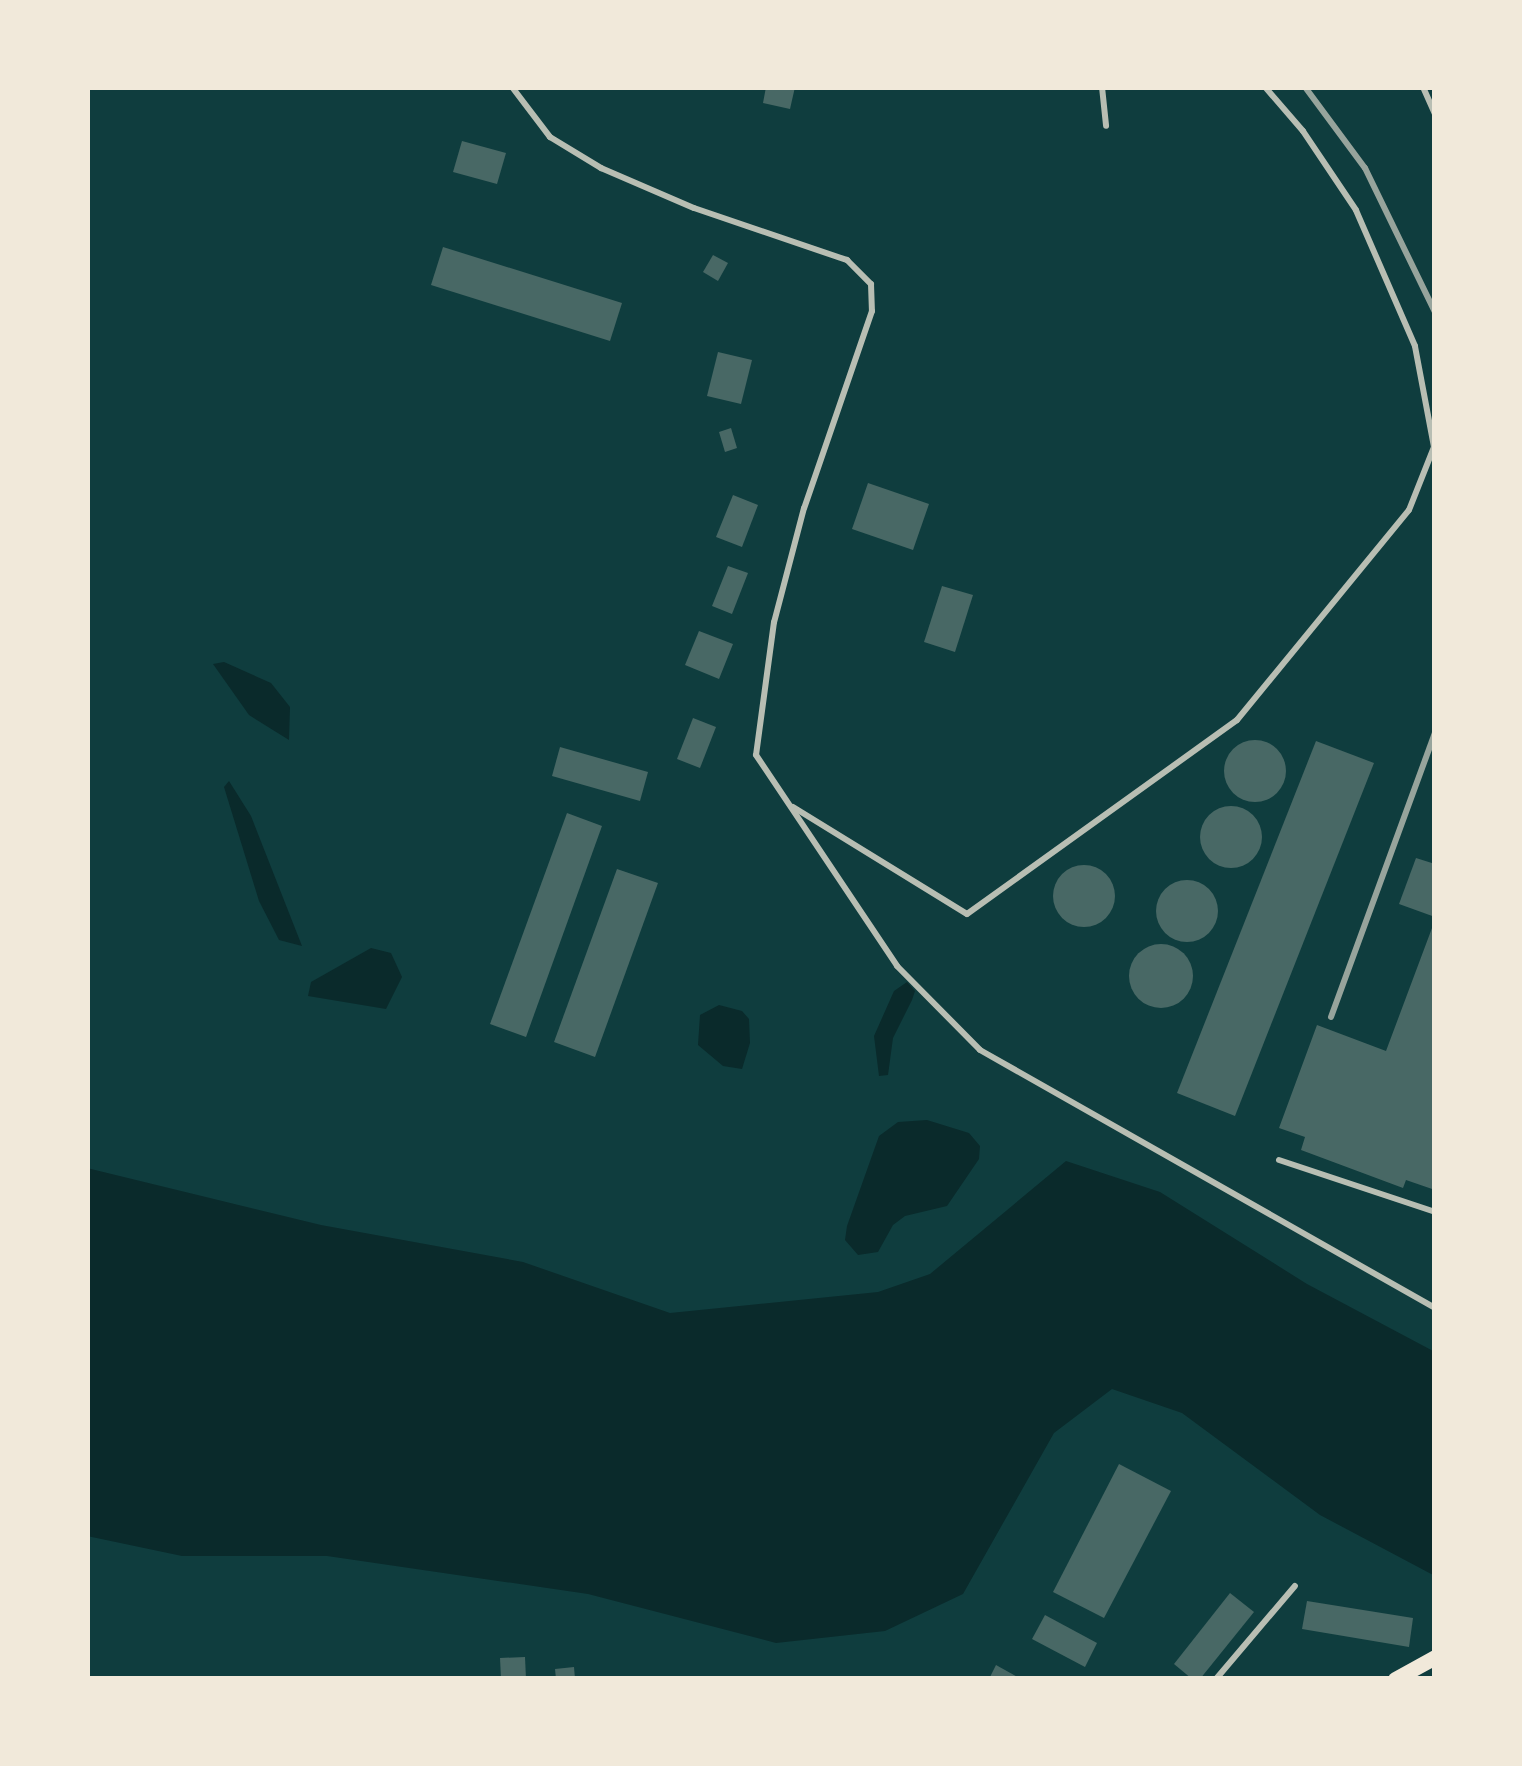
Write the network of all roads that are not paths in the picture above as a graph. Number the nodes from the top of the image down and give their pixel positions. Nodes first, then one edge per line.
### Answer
1 (512, 87) edge
2 (1102, 87) edge
3 (1264, 87) edge
4 (1423, 87) edge
5 (1435, 114) edge
6 (1106, 126) dead end
7 (790, 805) junction
8 (1280, 1160) dead end
9 (1435, 1212) edge
10 (1435, 1308) edge
11 (1295, 1586) dead end
12 (1435, 1657) edge
13 (1216, 1679) edge
14 (1395, 1679) edge

1 - 7 lane
2 - 6 lane
3 - 7 lane
4 - 5 lane
7 - 10 lane
8 - 9 lane
11 - 13 lane
12 - 14 main road

